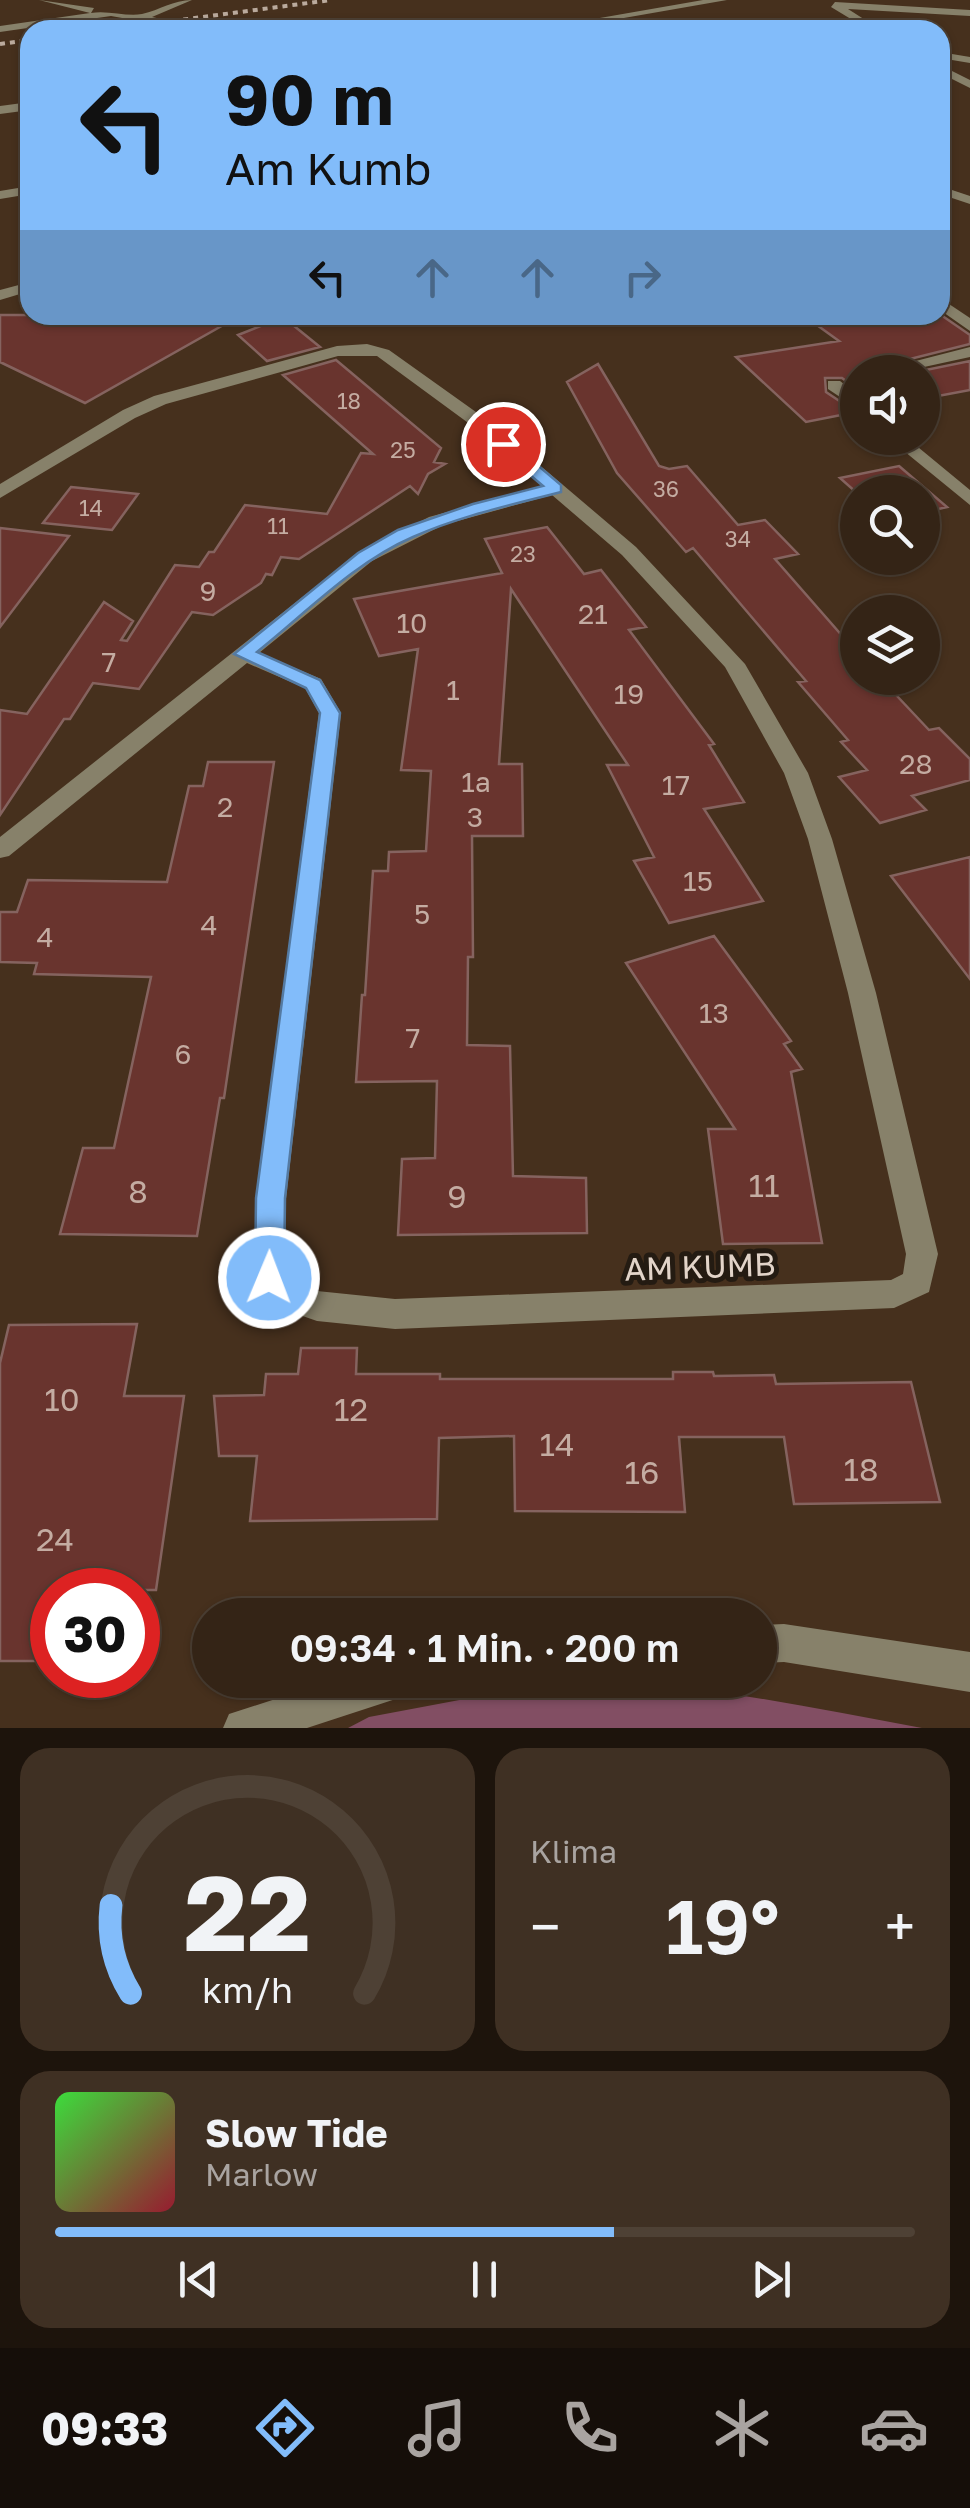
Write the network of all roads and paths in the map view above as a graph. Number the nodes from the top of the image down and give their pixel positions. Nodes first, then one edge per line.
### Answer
1 (44, 0) edge
2 (196, 0) edge
3 (722, 0) edge
4 (185, 1) edge
5 (830, 2) edge
6 (970, 13) edge
7 (99, 14) junction
8 (144, 17) junction
9 (59, 20) edge
10 (159, 20) edge
11 (598, 20) edge
12 (860, 20) edge
13 (970, 353) edge
14 (940, 359) edge
15 (917, 455) edge
16 (555, 488) junction
17 (0, 492) edge
18 (970, 499) edge
19 (244, 654) junction
20 (0, 850) edge
21 (777, 1644) edge
22 (970, 1672) edge
23 (339, 1698) edge
24 (243, 1728) edge

1 - 7 street
2 - 4 street
3 - 11 street
4 - 8 street
5 - 6 street
5 - 12 street
7 - 8 street
7 - 9 street
8 - 10 street
13 - 14 street
15 - 18 street
16 - 17 street
16 - 19 street
16 - 19 street, AM KUMB
19 - 20 street
21 - 22 street
23 - 24 street

